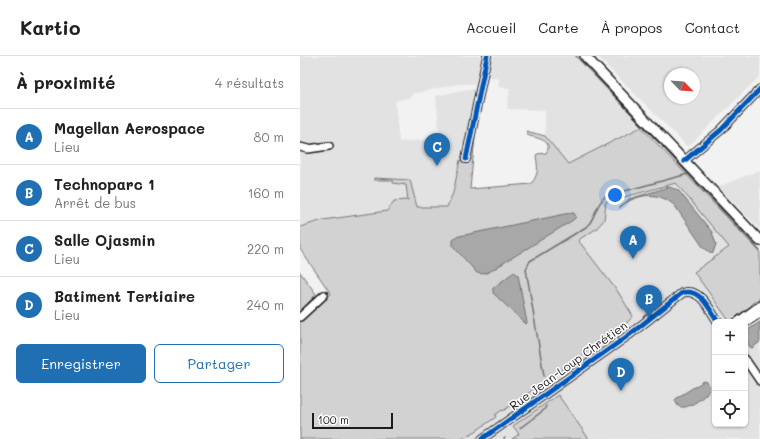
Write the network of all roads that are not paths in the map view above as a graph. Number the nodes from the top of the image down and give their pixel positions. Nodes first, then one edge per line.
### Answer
1 (487, 56) edge
2 (585, 56) edge
3 (760, 89) edge
4 (329, 146) dead end
5 (300, 147) edge
6 (466, 159) dead end
7 (684, 161) junction
8 (737, 218) junction
9 (760, 241) edge
10 (760, 245) edge
11 (324, 295) dead end
12 (760, 305) edge
13 (760, 313) edge
14 (300, 317) edge
15 (716, 319) edge
16 (741, 319) edge
17 (748, 321) edge
18 (748, 363) edge
19 (760, 380) edge
20 (482, 439) edge

1 - 6 street
2 - 7 main road
3 - 7 street
4 - 5 street
7 - 8 main road
8 - 9 main road
8 - 10 main road
11 - 14 street
12 - 16 street
13 - 17 street
15 - 20 street, Rue Jean-Loup Chrétien
18 - 19 street

